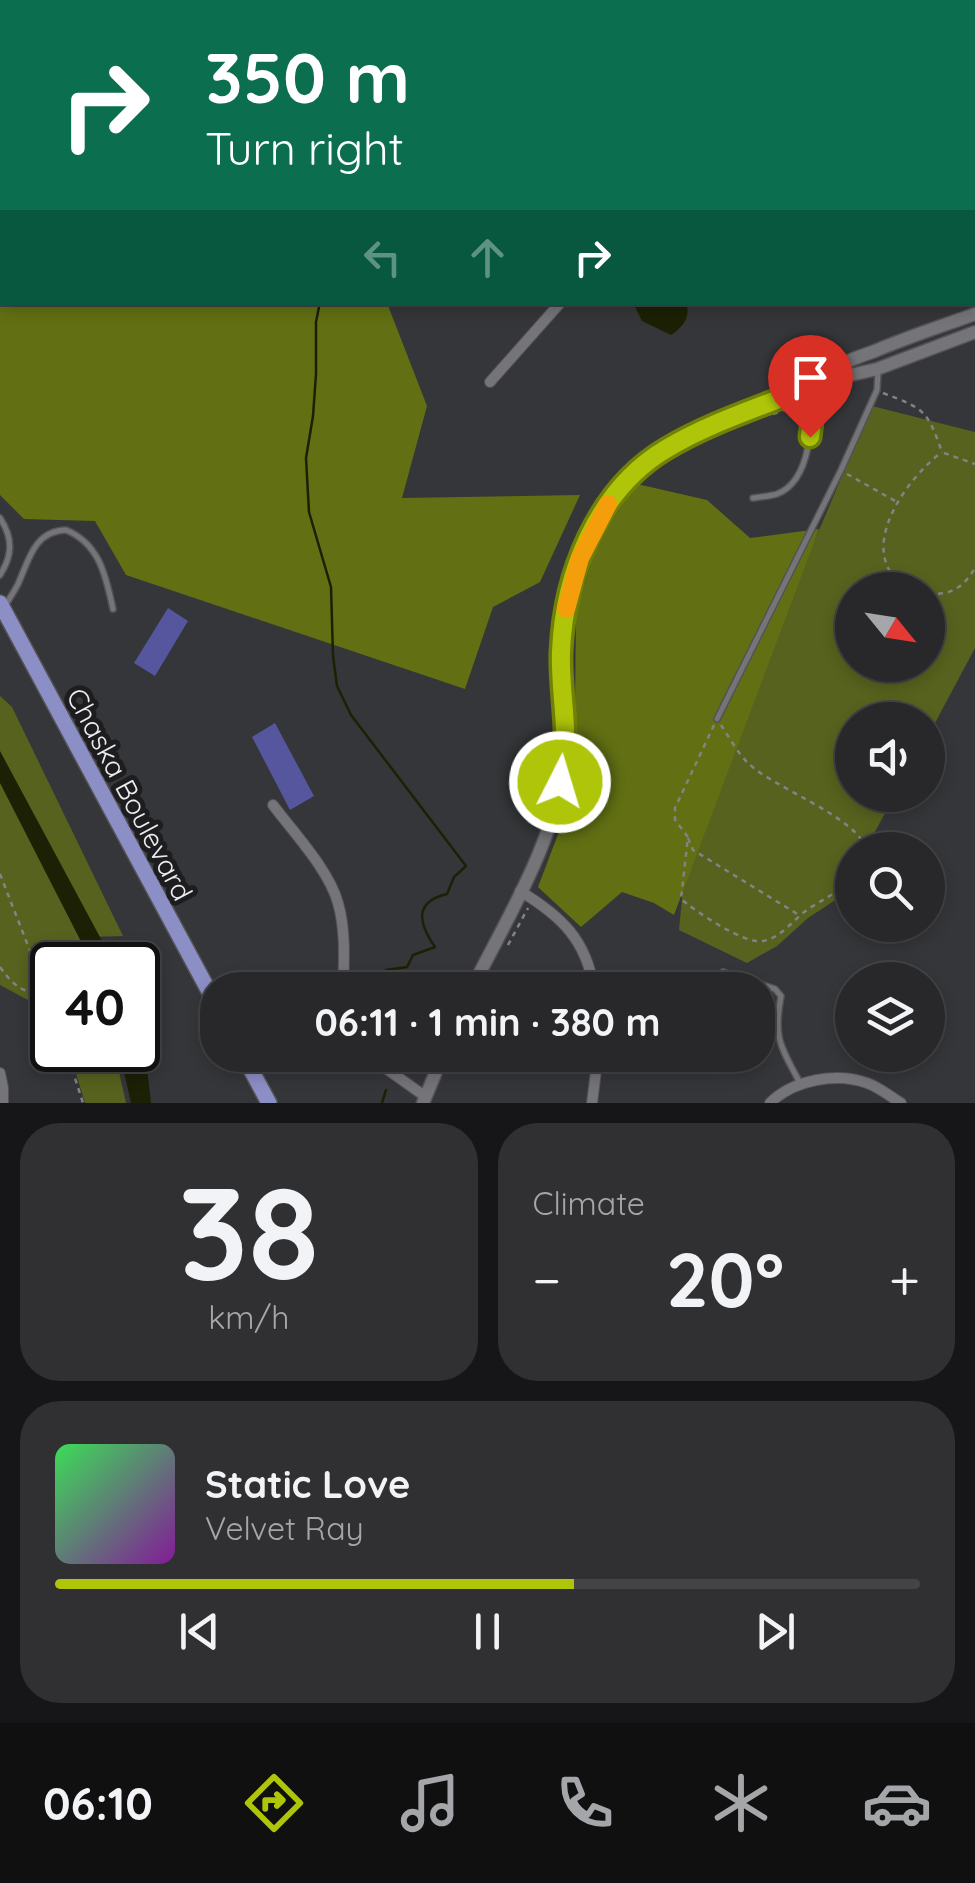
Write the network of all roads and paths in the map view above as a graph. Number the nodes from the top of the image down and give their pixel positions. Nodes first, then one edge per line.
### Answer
1 (558, 305) edge
2 (975, 314) edge
3 (975, 332) edge
4 (877, 369) junction
5 (490, 382) dead end
6 (812, 385) junction
7 (876, 390) junction
8 (942, 452) junction
9 (975, 464) edge
10 (840, 470) junction
11 (753, 498) dead end
12 (898, 503) junction
13 (0, 518) edge
14 (975, 568) edge
15 (891, 572) edge
16 (0, 575) edge
17 (945, 593) edge
18 (1, 606) edge
19 (112, 610) dead end
20 (717, 719) junction
21 (273, 804) dead end
22 (857, 832) edge
23 (688, 838) junction
24 (0, 874) edge
25 (835, 893) edge
26 (526, 895) junction
27 (800, 915) junction
28 (509, 944) dead end
29 (30, 949) edge
30 (0, 967) edge
31 (344, 972) edge
32 (481, 972) edge
33 (588, 972) edge
34 (200, 975) edge
35 (775, 988) edge
36 (30, 992) edge
37 (73, 1072) edge
38 (252, 1072) edge
39 (389, 1072) edge
40 (436, 1072) edge
41 (596, 1072) edge
42 (0, 1073) edge
43 (801, 1084) junction
44 (425, 1100) edge
45 (3, 1103) edge
46 (83, 1103) edge
47 (269, 1103) edge
48 (592, 1103) edge
49 (770, 1103) edge
50 (902, 1103) edge

1 - 5 street
2 - 6 street
3 - 4 street
4 - 6 street
4 - 7 lane
6 - 11 lane
6 - 26 street
7 - 8 path
7 - 10 lane
8 - 9 path
8 - 12 path
10 - 12 path
10 - 20 lane
12 - 15 path
13 - 16 lane
14 - 17 path
18 - 19 lane
18 - 34 main road, Chaska Boulevard
20 - 22 path
20 - 23 path
21 - 31 street
23 - 27 path
23 - 27 path
24 - 29 path
25 - 27 path
26 - 28 path
26 - 32 street
26 - 33 street
30 - 36 path
35 - 43 lane
37 - 46 path
38 - 47 main road
39 - 44 street
40 - 44 street
41 - 48 street
42 - 45 street
43 - 49 street
43 - 50 street

